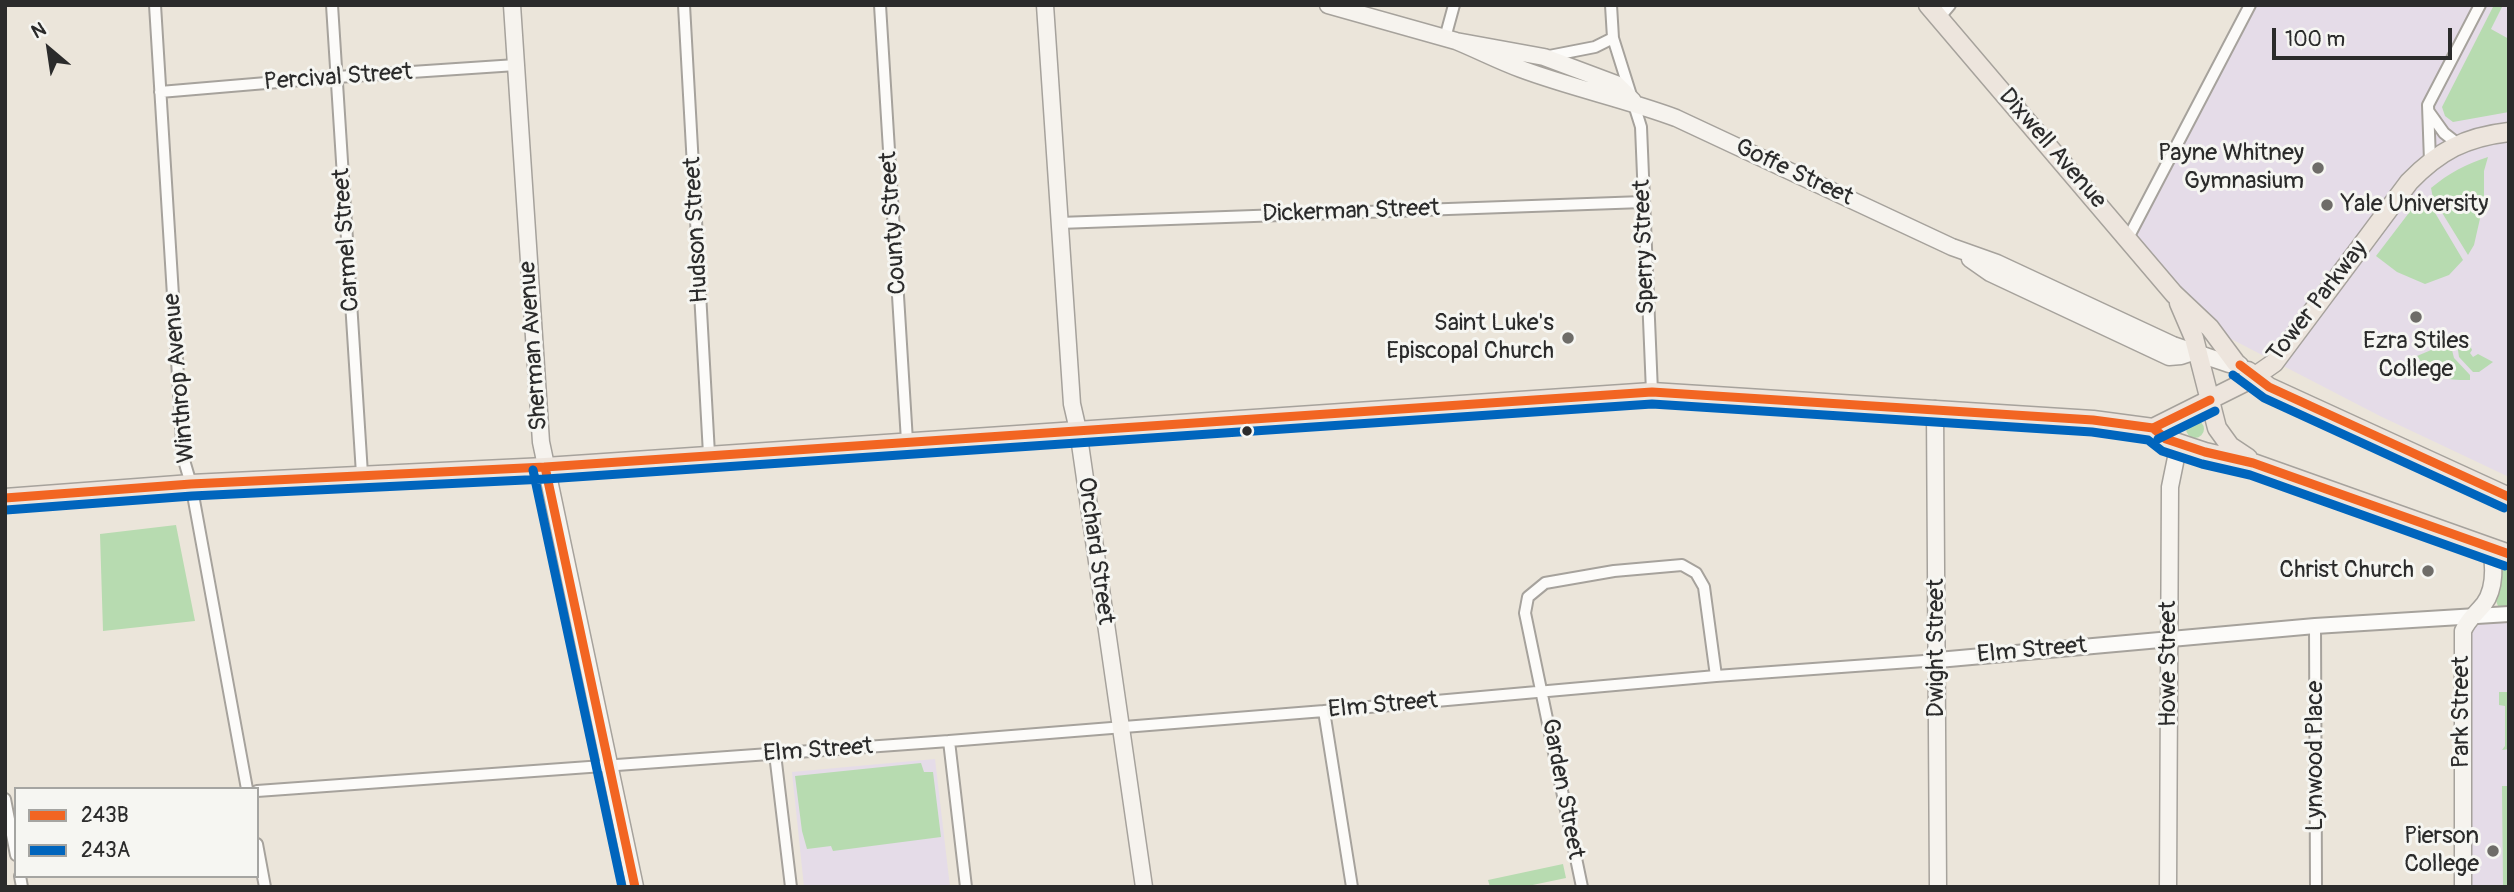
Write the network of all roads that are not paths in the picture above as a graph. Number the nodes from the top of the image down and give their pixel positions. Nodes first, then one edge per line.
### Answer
1 (155, 5) edge
2 (332, 5) edge
3 (512, 5) edge
4 (684, 5) edge
5 (880, 5) edge
6 (1045, 5) edge
7 (1328, 5) edge
8 (1454, 5) edge
9 (1611, 5) edge
10 (2249, 5) edge
11 (2480, 5) edge
12 (1939, 10) edge
13 (1613, 37) junction
14 (1450, 40) junction
15 (1544, 57) junction
16 (516, 65) junction
17 (337, 77) junction
18 (160, 92) junction
19 (1635, 103) junction
20 (2427, 110) junction
21 (2509, 132) edge
22 (2458, 144) junction
23 (2430, 161) junction
24 (1643, 202) junction
25 (1059, 223) junction
26 (2128, 238) junction
27 (2174, 294) junction
28 (2196, 351) junction
29 (2238, 364) junction
30 (2255, 377) junction
31 (1652, 392) junction
32 (2210, 400) junction
33 (1935, 410) junction
34 (2153, 428) junction
35 (1078, 430) junction
36 (907, 441) junction
37 (2179, 443) junction
38 (709, 454) junction
39 (2253, 463) junction
40 (545, 467) junction
41 (362, 474) junction
42 (191, 484) junction
43 (2509, 497) edge
44 (5, 498) edge
45 (2491, 547) junction
46 (2509, 554) edge
47 (2509, 614) edge
48 (2472, 615) junction
49 (2315, 626) junction
50 (2169, 638) junction
51 (1938, 660) junction
52 (1716, 676) junction
53 (1542, 691) junction
54 (1324, 711) junction
55 (1121, 726) junction
56 (948, 741) junction
57 (775, 754) junction
58 (609, 766) junction
59 (247, 787) edge
60 (259, 792) edge
61 (8, 806) edge
62 (14, 843) edge
63 (259, 855) edge
64 (265, 887) edge
65 (635, 887) edge
66 (791, 887) edge
67 (966, 887) edge
68 (1144, 887) edge
69 (1352, 887) edge
70 (1582, 887) edge
71 (1938, 887) edge
72 (2168, 887) edge
73 (2316, 887) edge
74 (2463, 887) edge

1 - 18 street, Winthrop Avenue
2 - 17 street, Carmel Street
3 - 16 main road, Sherman Avenue
4 - 38 street, Hudson Street
5 - 36 street, County Street
6 - 25 main road, Orchard Street
7 - 14 main road, Goffe Street
8 - 14 street
9 - 13 street, Sperry Street
10 - 26 street
11 - 20 street
12 - 26 main road, Dixwell Avenue
13 - 15 street
13 - 19 street, Sperry Street
14 - 15 main road, Goffe Street
14 - 19 main road, Goffe Street
15 - 19 main road, Goffe Street
16 - 17 street, Percival Street
16 - 40 main road, Sherman Avenue
17 - 18 street, Percival Street
17 - 41 street, Carmel Street
18 - 42 street, Winthrop Avenue
19 - 24 street, Sperry Street
19 - 28 main road, Goffe Street
20 - 22 street
20 - 23 street
21 - 22 main road, Tower Parkway
22 - 23 main road, Tower Parkway
23 - 30 main road, Tower Parkway
24 - 25 street, Dickerman Street
24 - 31 street, Sperry Street
25 - 35 main road, Orchard Street
26 - 27 main road, Dixwell Avenue
27 - 28 main road, Dixwell Avenue
27 - 29 main road, Dixwell Avenue
28 - 29 main road, Goffe Street
28 - 32 main road, Dixwell Avenue
29 - 30 main road, Dixwell Avenue
30 - 32 main road, Tower Parkway
30 - 43 main road, Dixwell Avenue
31 - 33 main road
31 - 35 main road
32 - 34 main road, Tower Parkway
32 - 39 main road, Dixwell Avenue
33 - 34 main road
33 - 51 main road, Dwight Street
34 - 37 main road
35 - 36 main road
35 - 55 main road, Orchard Street
36 - 38 main road
37 - 39 main road
37 - 50 main road, Howe Street
38 - 40 main road
39 - 45 main road
40 - 41 main road
40 - 58 main road, Sherman Avenue
41 - 42 main road
42 - 44 main road
42 - 59 street, Winthrop Avenue
45 - 46 main road
45 - 48 main road, Park Street
47 - 48 street, Elm Street
48 - 49 street, Elm Street
48 - 74 main road, Park Street
49 - 50 street, Elm Street
49 - 73 street, Lynwood Place
50 - 51 street, Elm Street
50 - 72 main road, Howe Street
51 - 52 street, Elm Street
51 - 71 main road, Dwight Street
52 - 53 street, Elm Street
52 - 53 street, Garden Street
53 - 54 street, Elm Street
53 - 70 street, Garden Street
54 - 55 street, Elm Street
54 - 69 street
55 - 56 street, Elm Street
55 - 68 main road, Orchard Street
56 - 57 street, Elm Street
56 - 67 street
57 - 58 street, Elm Street
57 - 66 street
58 - 60 street, Elm Street
58 - 65 main road, Sherman Avenue
61 - 62 street
63 - 64 street

